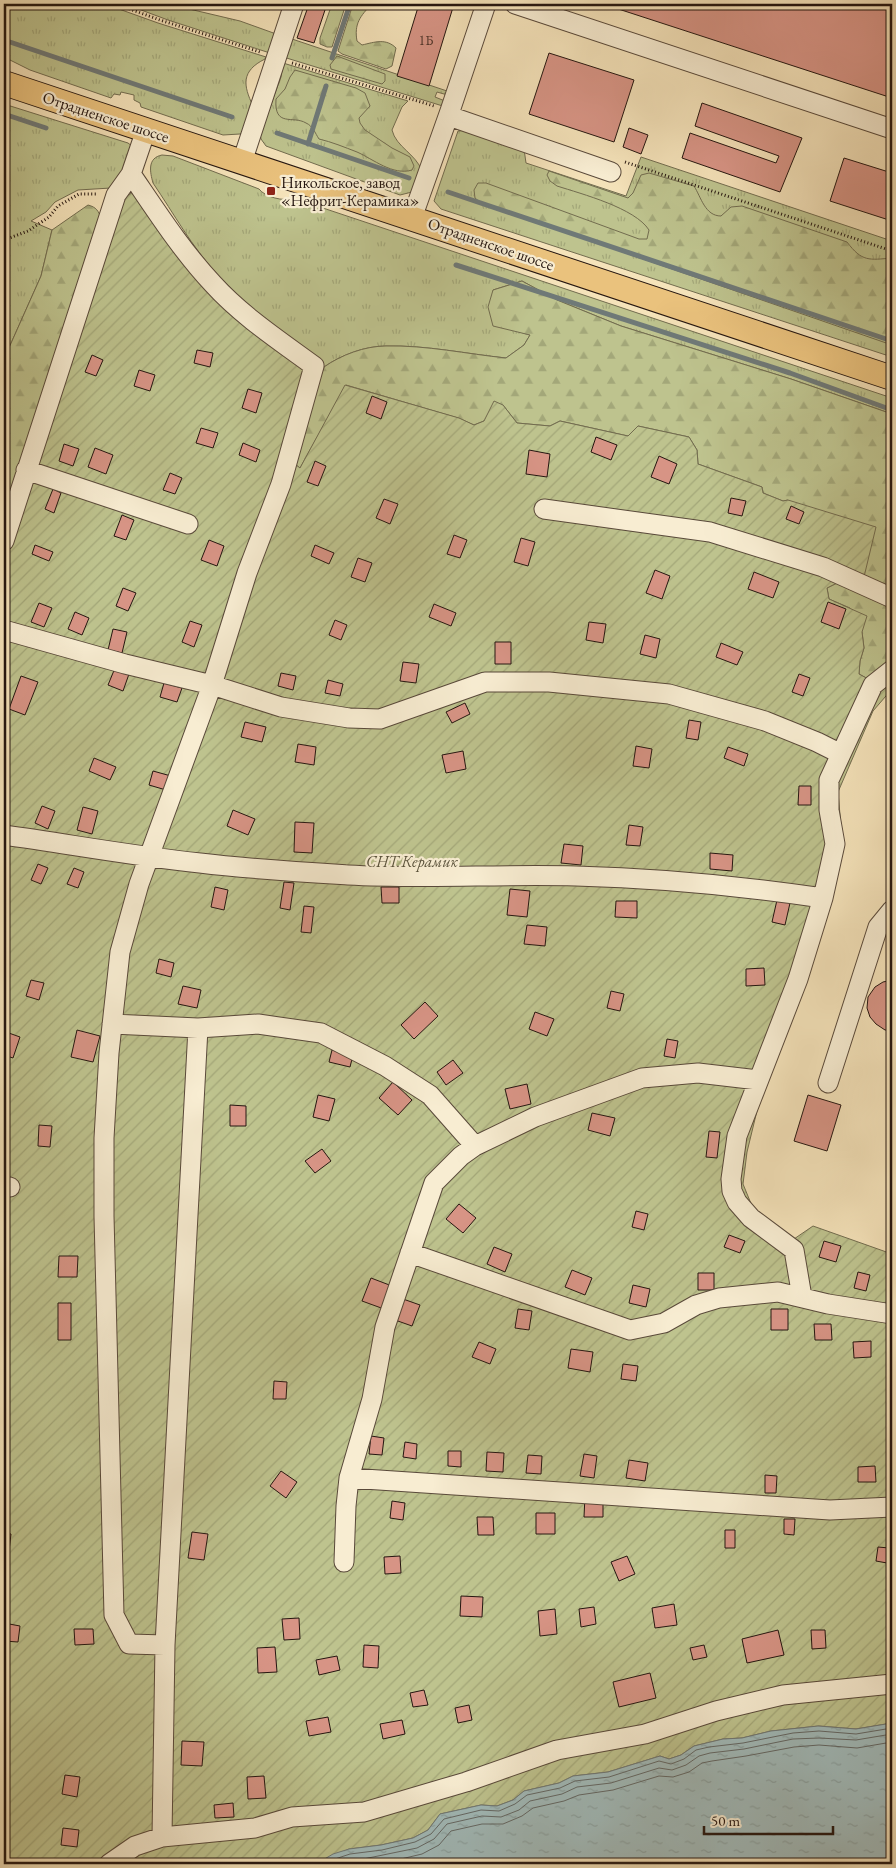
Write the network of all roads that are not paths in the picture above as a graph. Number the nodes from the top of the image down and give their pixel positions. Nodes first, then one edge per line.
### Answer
1 (294, 4) edge
2 (486, 4) edge
3 (515, 4) edge
4 (4, 83) edge
5 (448, 116) junction
6 (146, 130) junction
7 (892, 130) edge
8 (242, 162) junction
9 (611, 172) dead end
10 (132, 174) junction
11 (412, 218) junction
12 (892, 378) edge
13 (26, 470) junction
14 (544, 509) dead end
15 (188, 524) dead end
16 (4, 540) edge
17 (892, 598) edge
18 (4, 630) edge
19 (892, 670) edge
20 (212, 685) junction
21 (841, 754) junction
22 (4, 835) edge
23 (149, 856) junction
24 (823, 898) junction
25 (892, 910) edge
26 (112, 1024) junction
27 (198, 1028) junction
28 (758, 1080) junction
29 (828, 1083) dead end
30 (475, 1146) junction
31 (410, 1253) junction
32 (802, 1297) junction
33 (892, 1314) edge
34 (349, 1478) junction
35 (892, 1507) edge
36 (344, 1562) dead end
37 (165, 1646) junction
38 (892, 1684) edge
39 (162, 1837) junction
40 (109, 1864) edge

1 - 8 street
2 - 5 street
3 - 7 street
4 - 6 main road, Отрадненское шоссе
5 - 9 street
5 - 11 street
6 - 8 main road, Отрадненское шоссе
6 - 10 street
8 - 11 main road, Отрадненское шоссе
10 - 13 street
10 - 20 street
11 - 12 main road, Отрадненское шоссе
13 - 15 street
13 - 16 street
14 - 17 street
18 - 20 street
19 - 21 street
20 - 21 street
20 - 23 street
21 - 24 street
22 - 23 street
23 - 24 street
23 - 26 street
24 - 28 street
25 - 29 street
26 - 27 street
26 - 37 street
27 - 30 street
27 - 37 street
28 - 30 street
28 - 32 street
30 - 31 street
31 - 32 street
31 - 34 street
32 - 33 street
34 - 35 street
34 - 36 street
37 - 39 street
38 - 39 street
39 - 40 street

